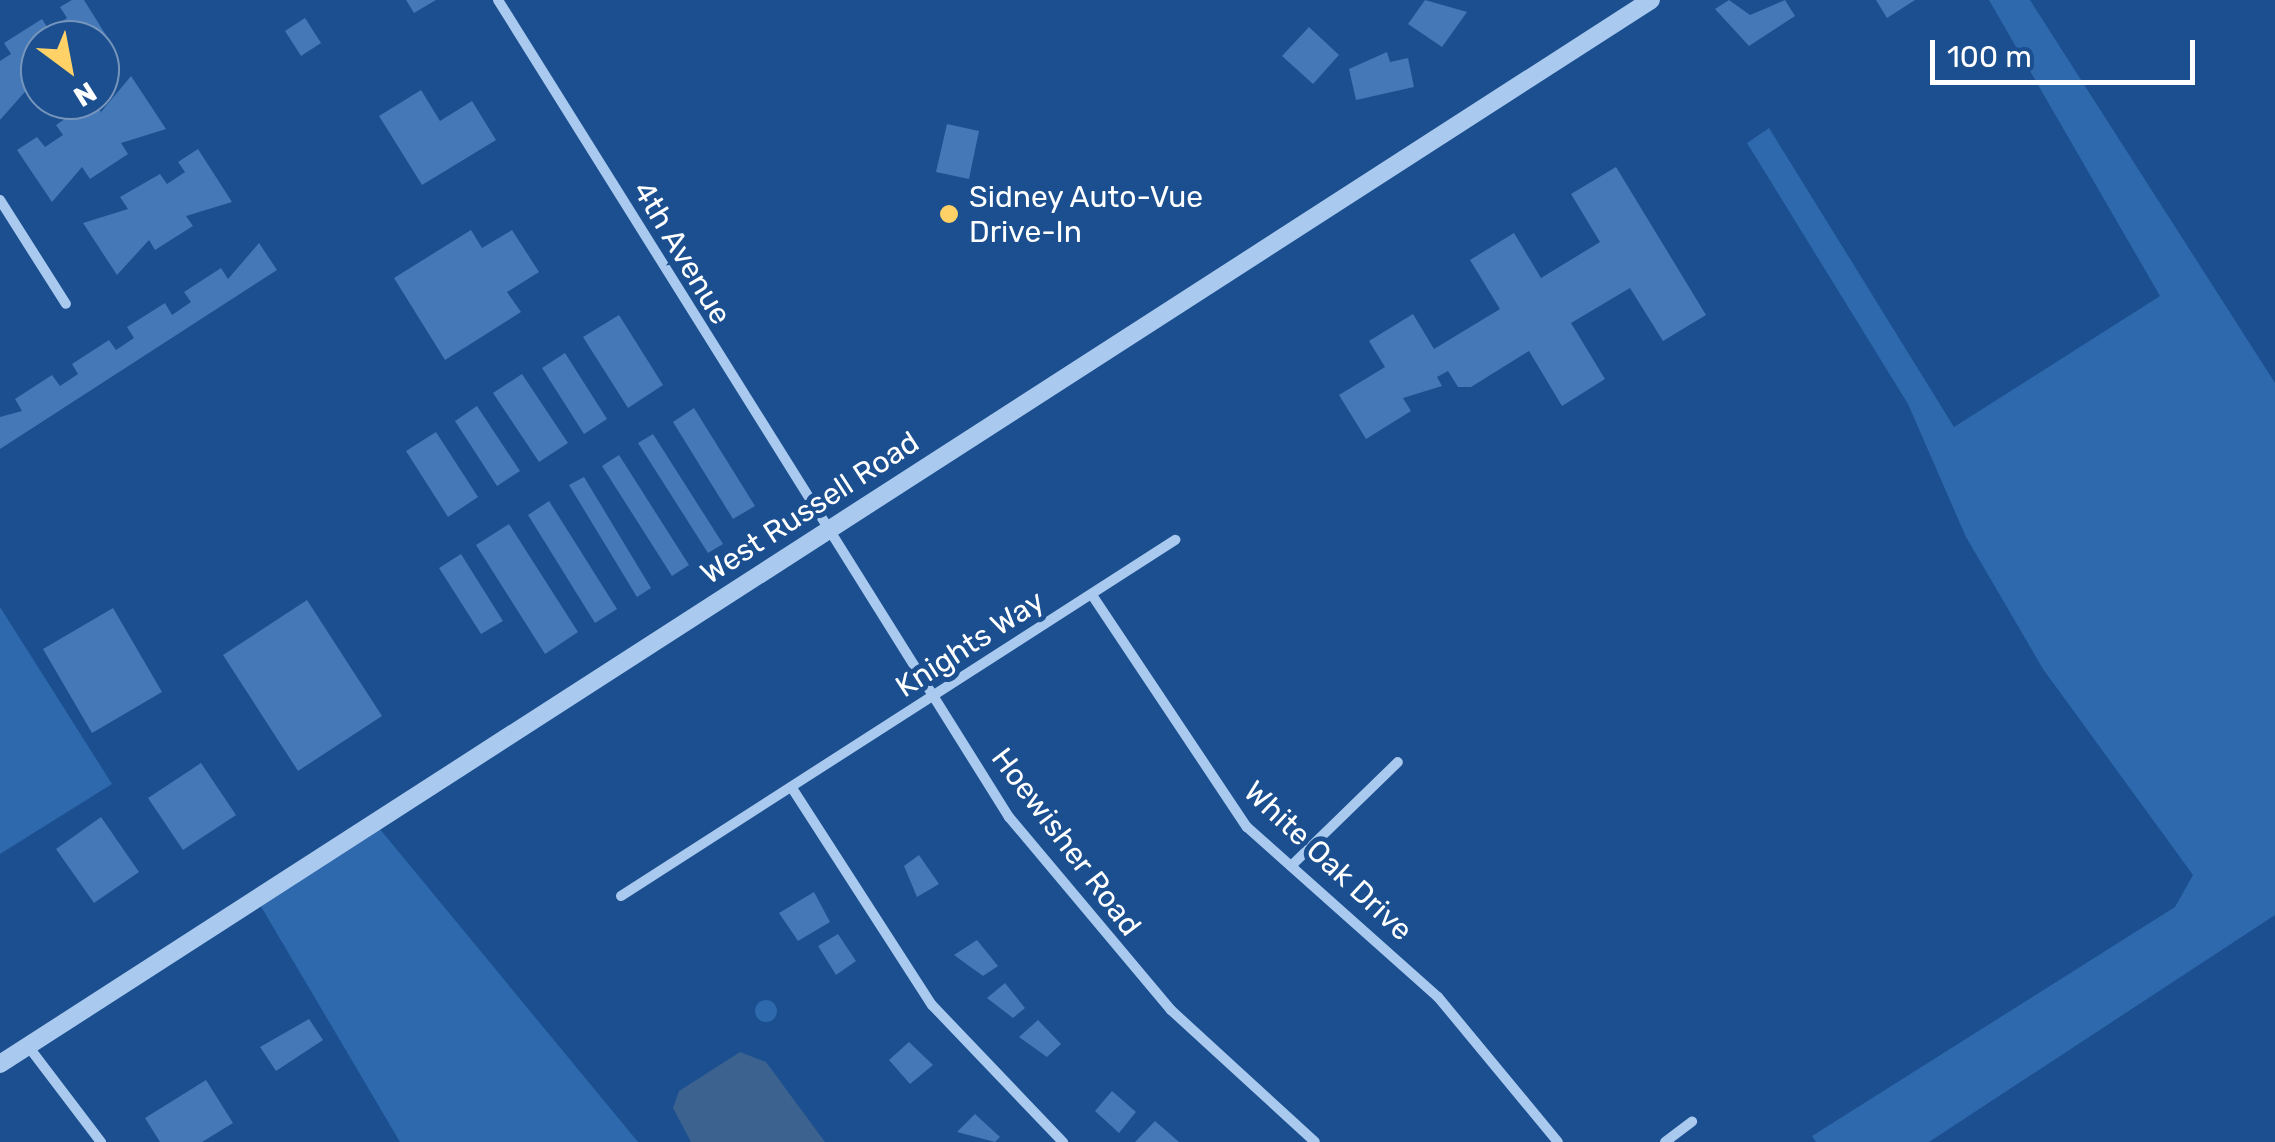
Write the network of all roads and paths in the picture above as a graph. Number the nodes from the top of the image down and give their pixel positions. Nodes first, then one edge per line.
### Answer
1 (498, 0) edge
2 (1651, 0) edge
3 (0, 200) edge
4 (66, 304) dead end
5 (824, 532) junction
6 (1175, 540) dead end
7 (1092, 595) junction
8 (931, 698) junction
9 (1398, 762) dead end
10 (792, 788) junction
11 (1291, 866) junction
12 (621, 896) dead end
13 (28, 1046) junction
14 (0, 1064) edge
15 (1692, 1122) dead end
16 (101, 1142) edge
17 (1063, 1142) edge
18 (1315, 1142) edge
19 (1558, 1142) edge
20 (1665, 1142) edge

1 - 5 street, 4th Avenue
2 - 5 street, West Russell Road
3 - 4 street
5 - 8 street, Hoewisher Road
5 - 13 street, West Russell Road
6 - 7 street, Knights Way
7 - 8 street, Knights Way
7 - 11 street, White Oak Drive
8 - 10 street, Knights Way
8 - 18 street, Hoewisher Road
9 - 11 street
10 - 12 street, Knights Way
10 - 17 street
11 - 19 street, White Oak Drive
13 - 14 street, West Russell Road
13 - 16 street
15 - 20 street

